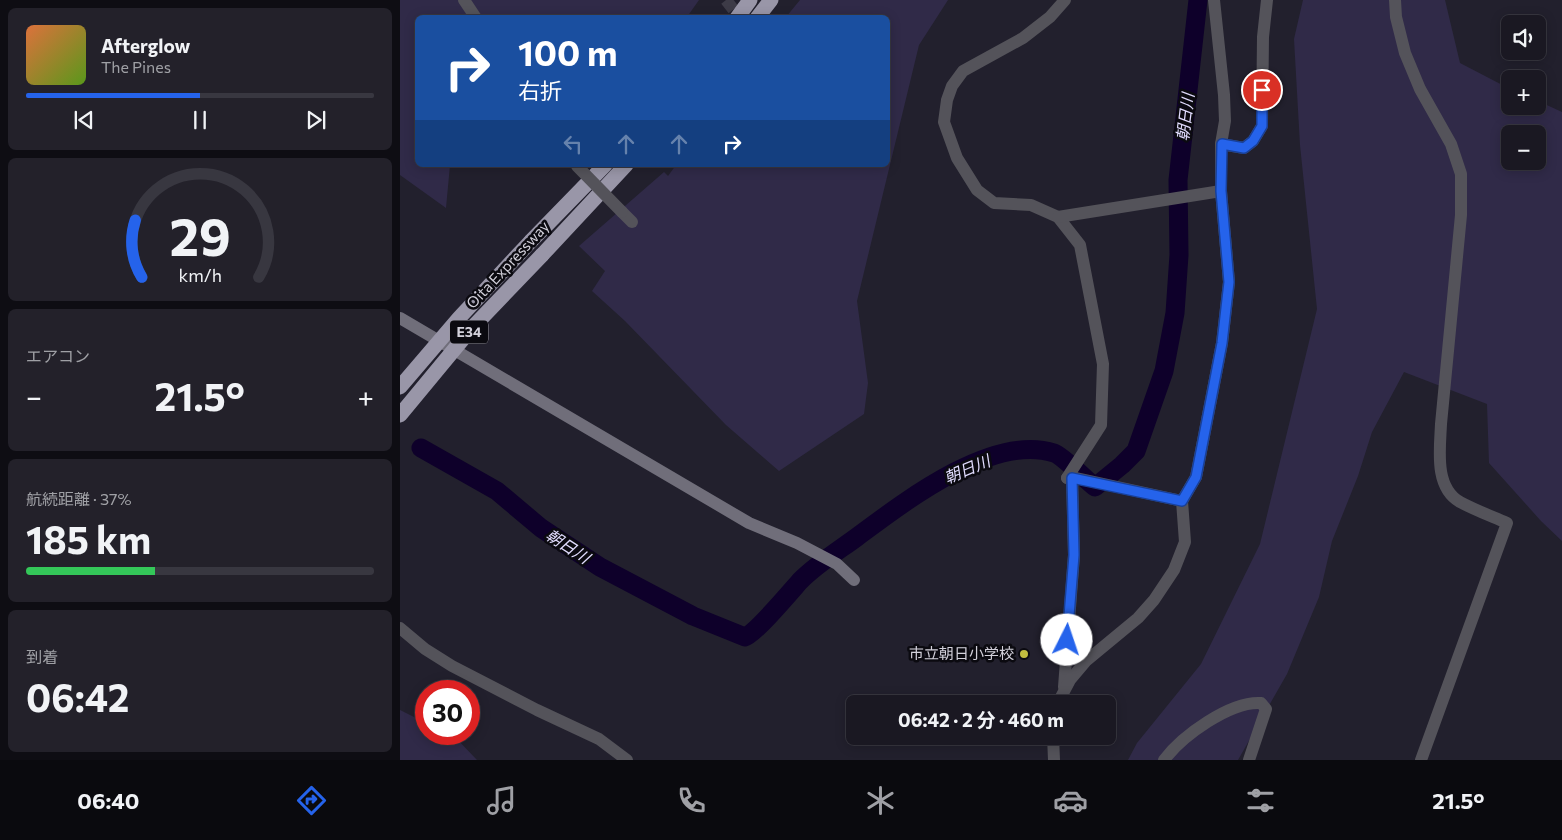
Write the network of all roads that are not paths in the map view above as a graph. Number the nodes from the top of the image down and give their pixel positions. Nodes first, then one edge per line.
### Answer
1 (464, 0) edge
2 (750, 0) edge
3 (771, 0) edge
4 (1065, 0) edge
5 (1214, 0) edge
6 (1267, 0) edge
7 (1395, 0) edge
8 (474, 15) edge
9 (739, 15) edge
10 (759, 15) edge
11 (1222, 144) junction
12 (577, 167) edge
13 (603, 167) edge
14 (624, 167) edge
15 (1221, 191) junction
16 (1058, 217) junction
17 (632, 222) dead end
18 (400, 318) edge
19 (400, 387) edge
20 (400, 414) edge
21 (1072, 478) junction
22 (1182, 501) junction
23 (854, 580) dead end
24 (400, 628) edge
25 (1061, 695) edge
26 (1062, 695) edge
27 (1053, 745) edge
28 (627, 760) edge
29 (1054, 760) edge
30 (1164, 760) edge
31 (1249, 760) edge
32 (1421, 760) edge

1 - 8 street
2 - 9 highway
3 - 10 highway
4 - 16 street
5 - 11 street
6 - 11 street
7 - 32 street
11 - 15 street
12 - 17 street, bridge
13 - 19 highway, Oita Expressway / E34, bridge
14 - 20 highway, Oita Expressway / E34, bridge
15 - 16 street
15 - 22 street
16 - 21 street
18 - 23 street
21 - 22 street
21 - 25 street
22 - 26 street
24 - 28 street
27 - 29 street
30 - 31 street

